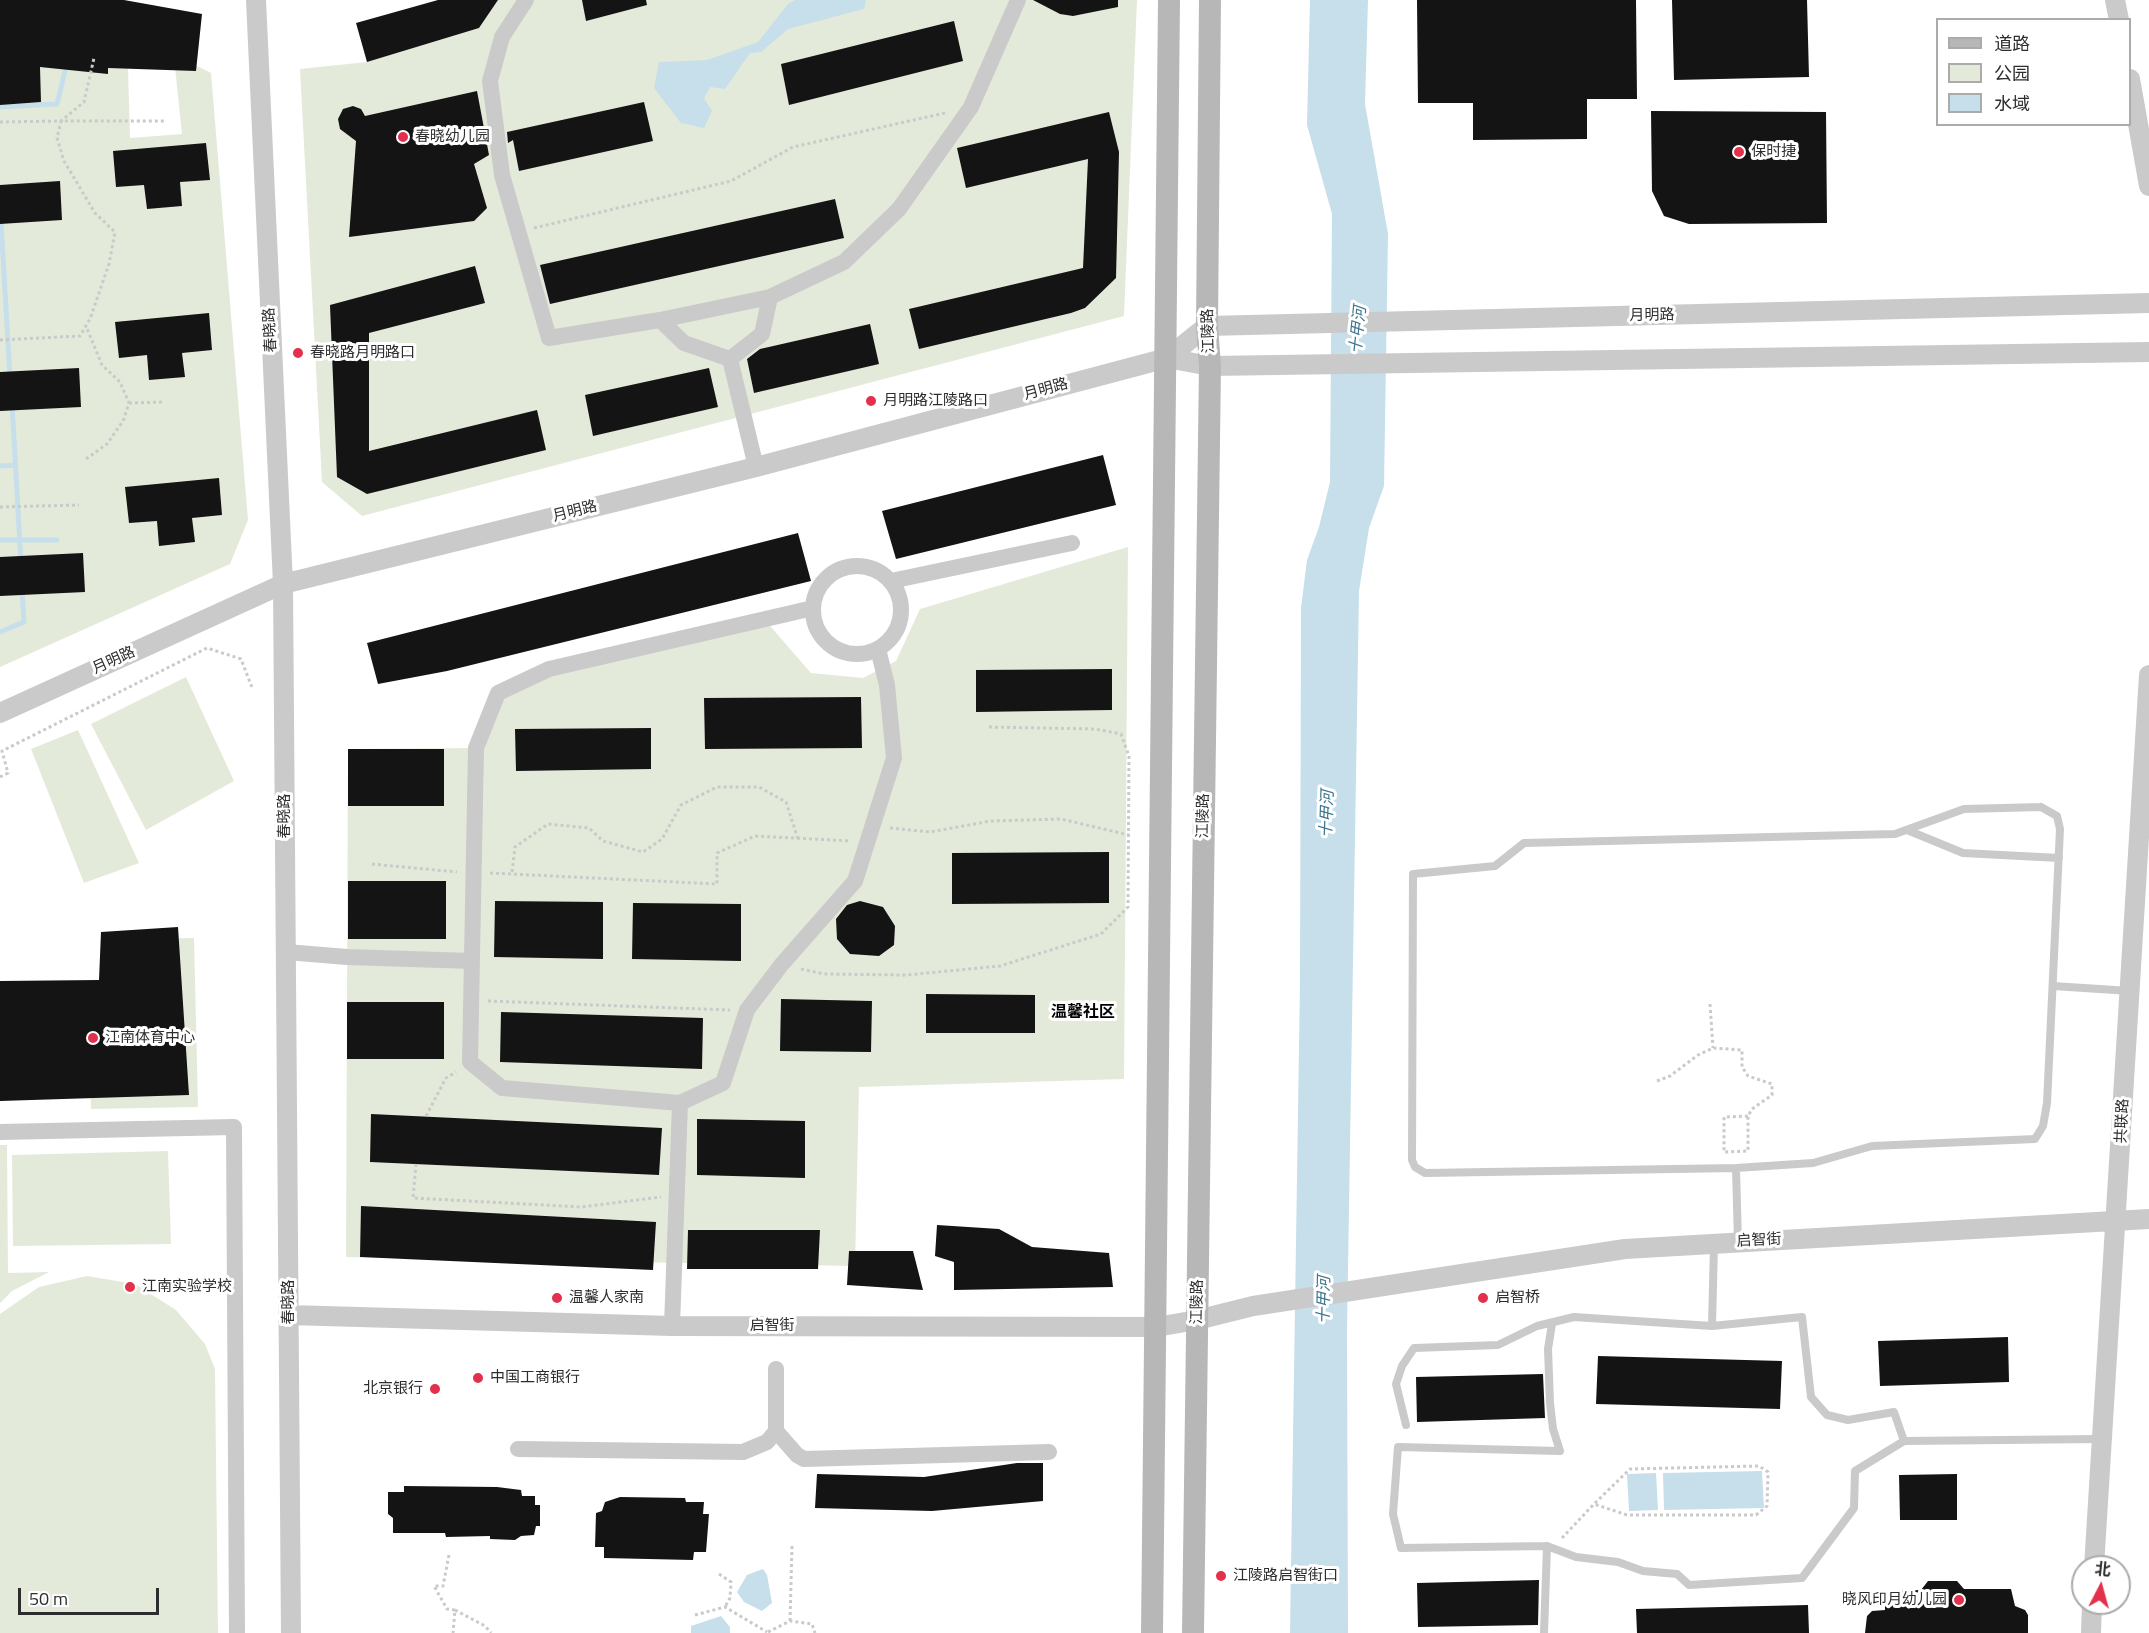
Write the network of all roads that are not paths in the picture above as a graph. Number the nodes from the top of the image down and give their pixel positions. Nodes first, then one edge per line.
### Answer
1 (256, 0) edge
2 (526, 0) edge
3 (1018, 0) edge
4 (1169, 0) edge
5 (1210, 0) edge
6 (2115, 0) edge
7 (2119, 18) edge
8 (2131, 85) edge
9 (2149, 186) edge
10 (770, 297) junction
11 (2149, 303) edge
12 (660, 320) junction
13 (1207, 326) junction
14 (2149, 352) edge
15 (730, 358) junction
16 (1167, 358) junction
17 (1210, 366) junction
18 (756, 467) junction
19 (1072, 543) dead end
20 (891, 581) junction
21 (283, 584) junction
22 (813, 608) junction
23 (878, 649) junction
24 (2149, 675) edge
25 (0, 713) edge
26 (1907, 830) junction
27 (2059, 858) junction
28 (286, 952) junction
29 (472, 961) junction
30 (2053, 986) junction
31 (2131, 991) junction
32 (680, 1103) junction
33 (0, 1132) edge
34 (1736, 1168) junction
35 (2149, 1220) edge
36 (2117, 1222) junction
37 (1738, 1243) junction
38 (1714, 1244) junction
39 (289, 1316) junction
40 (1197, 1320) junction
41 (1552, 1324) junction
42 (672, 1326) junction
43 (1712, 1326) junction
44 (1156, 1327) junction
45 (776, 1369) dead end
46 (1406, 1425) dead end
47 (776, 1431) junction
48 (2102, 1439) junction
49 (1904, 1441) junction
50 (518, 1449) dead end
51 (1049, 1452) dead end
52 (1550, 1547) junction
53 (2095, 1555) edge
54 (2092, 1615) edge
55 (237, 1633) edge
56 (291, 1633) edge
57 (1152, 1633) edge
58 (1192, 1633) edge
59 (1544, 1633) edge
60 (2091, 1633) edge

1 - 21 street, 春晓路
2 - 12 street
3 - 10 street
4 - 16 main road
5 - 13 main road, 江陵路
6 - 7 street
8 - 9 street
10 - 12 street
10 - 15 street
11 - 13 street, 月明路
12 - 15 street
13 - 16 street, 月明路
13 - 17 main road, 江陵路
14 - 17 street, 月明路
15 - 18 street
16 - 17 street, 月明路
16 - 18 street, 月明路
16 - 44 main road
17 - 40 main road, 江陵路
18 - 21 street, 月明路
19 - 20 street
20 - 22 street
20 - 23 street
21 - 25 street, 月明路
21 - 28 street, 春晓路
22 - 23 street
22 - 29 street
23 - 32 street
24 - 31 street, 共联路
26 - 27 lane
26 - 27 lane
26 - 34 lane
27 - 30 lane
28 - 29 street
28 - 39 street, 春晓路
29 - 32 street
30 - 31 lane
30 - 34 lane
31 - 36 street, 共联路
32 - 42 street
33 - 55 street
34 - 37 lane
35 - 36 street, 启智街
36 - 37 street, 启智街
36 - 48 street, 共联路
37 - 38 street, 启智街
38 - 40 street, 启智街
38 - 43 lane
39 - 42 street, 启智街
39 - 56 street, 春晓路
40 - 44 street, 启智街
40 - 58 main road, 江陵路
41 - 43 lane
41 - 46 lane
41 - 52 lane
42 - 44 street, 启智街
43 - 49 lane
44 - 57 main road
45 - 47 street
47 - 50 street
47 - 51 street
48 - 49 lane
48 - 53 street, 共联路
49 - 52 lane
52 - 59 lane
54 - 60 street

